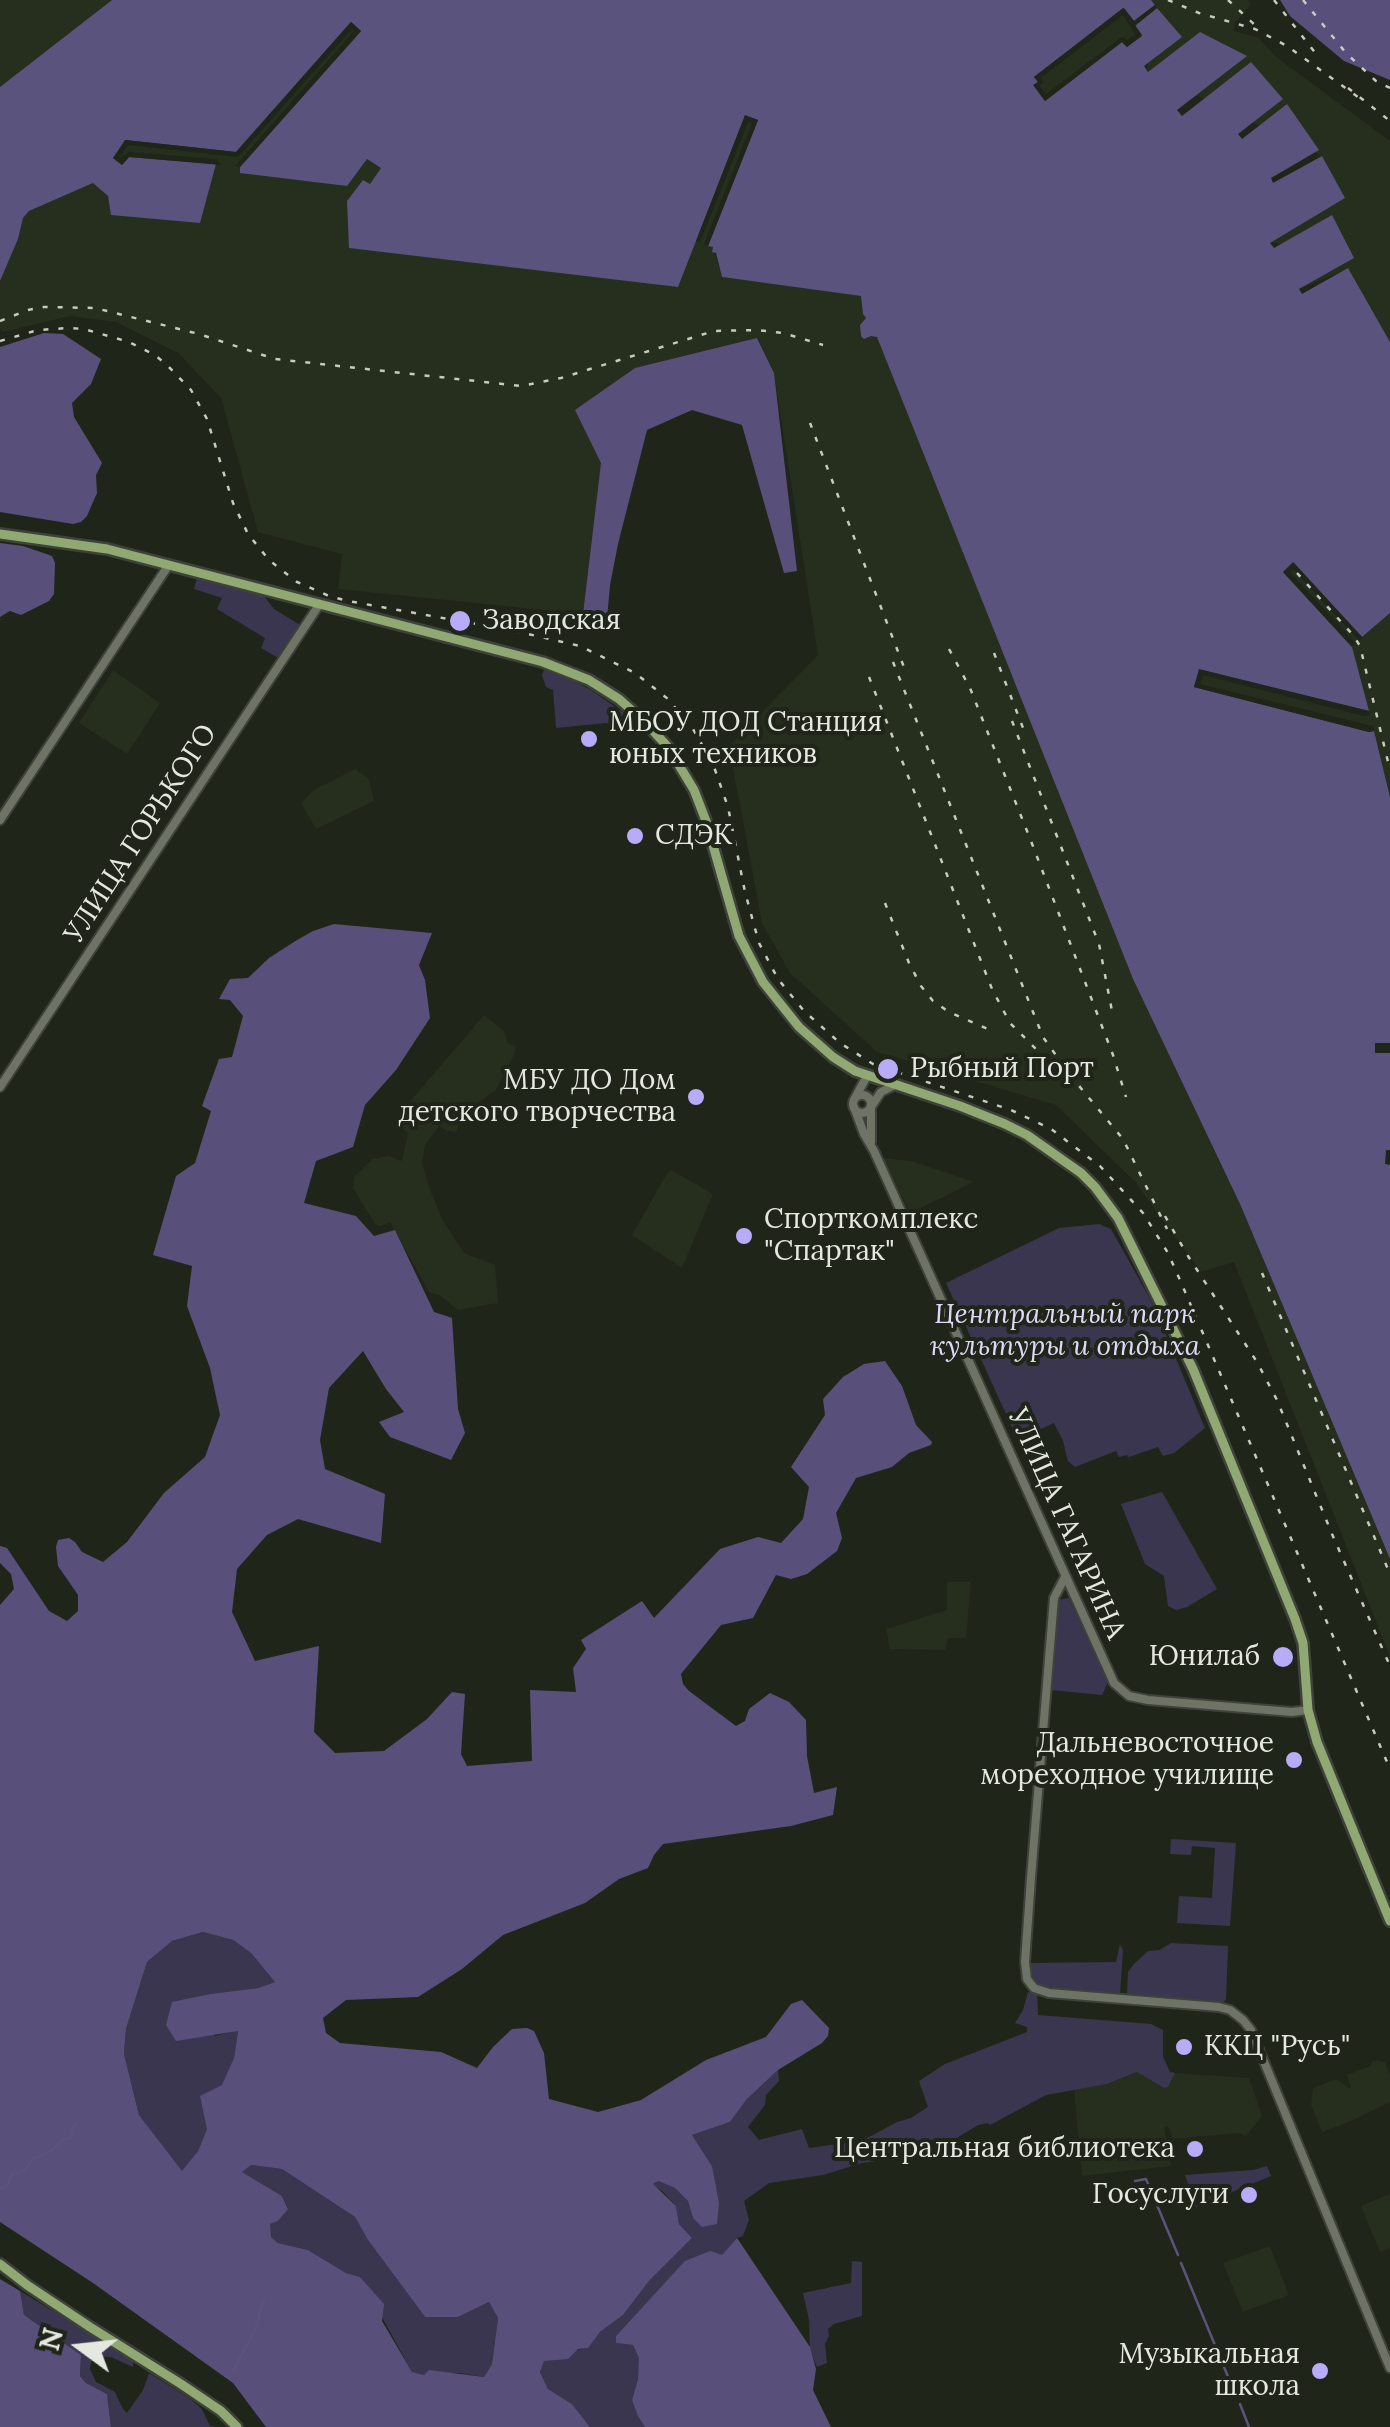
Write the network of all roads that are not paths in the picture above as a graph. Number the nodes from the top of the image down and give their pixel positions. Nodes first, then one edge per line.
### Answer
1 (0, 534) edge
2 (168, 566) junction
3 (319, 605) junction
4 (0, 820) edge
5 (867, 1076) junction
6 (895, 1085) junction
7 (0, 1087) edge
8 (854, 1103) junction
9 (871, 1106) junction
10 (874, 1151) junction
11 (1065, 1577) junction
12 (1308, 1710) junction
13 (1390, 1921) edge
14 (0, 2264) edge
15 (1390, 2368) edge
16 (237, 2427) edge

1 - 2 main road
2 - 3 main road
2 - 4 main road
3 - 5 main road
3 - 7 main road, УЛИЦА ГОРЬКОГО
5 - 6 main road
5 - 8 main road
5 - 9 main road, УЛИЦА ГАГАРИНА
6 - 9 main road
6 - 12 main road
8 - 9 main road
8 - 9 main road
8 - 10 main road, УЛИЦА ГАГАРИНА
9 - 10 main road, УЛИЦА ГАГАРИНА
10 - 11 main road, УЛИЦА ГАГАРИНА
11 - 12 main road, УЛИЦА ГАГАРИНА
11 - 15 main road
12 - 13 main road
14 - 16 main road

